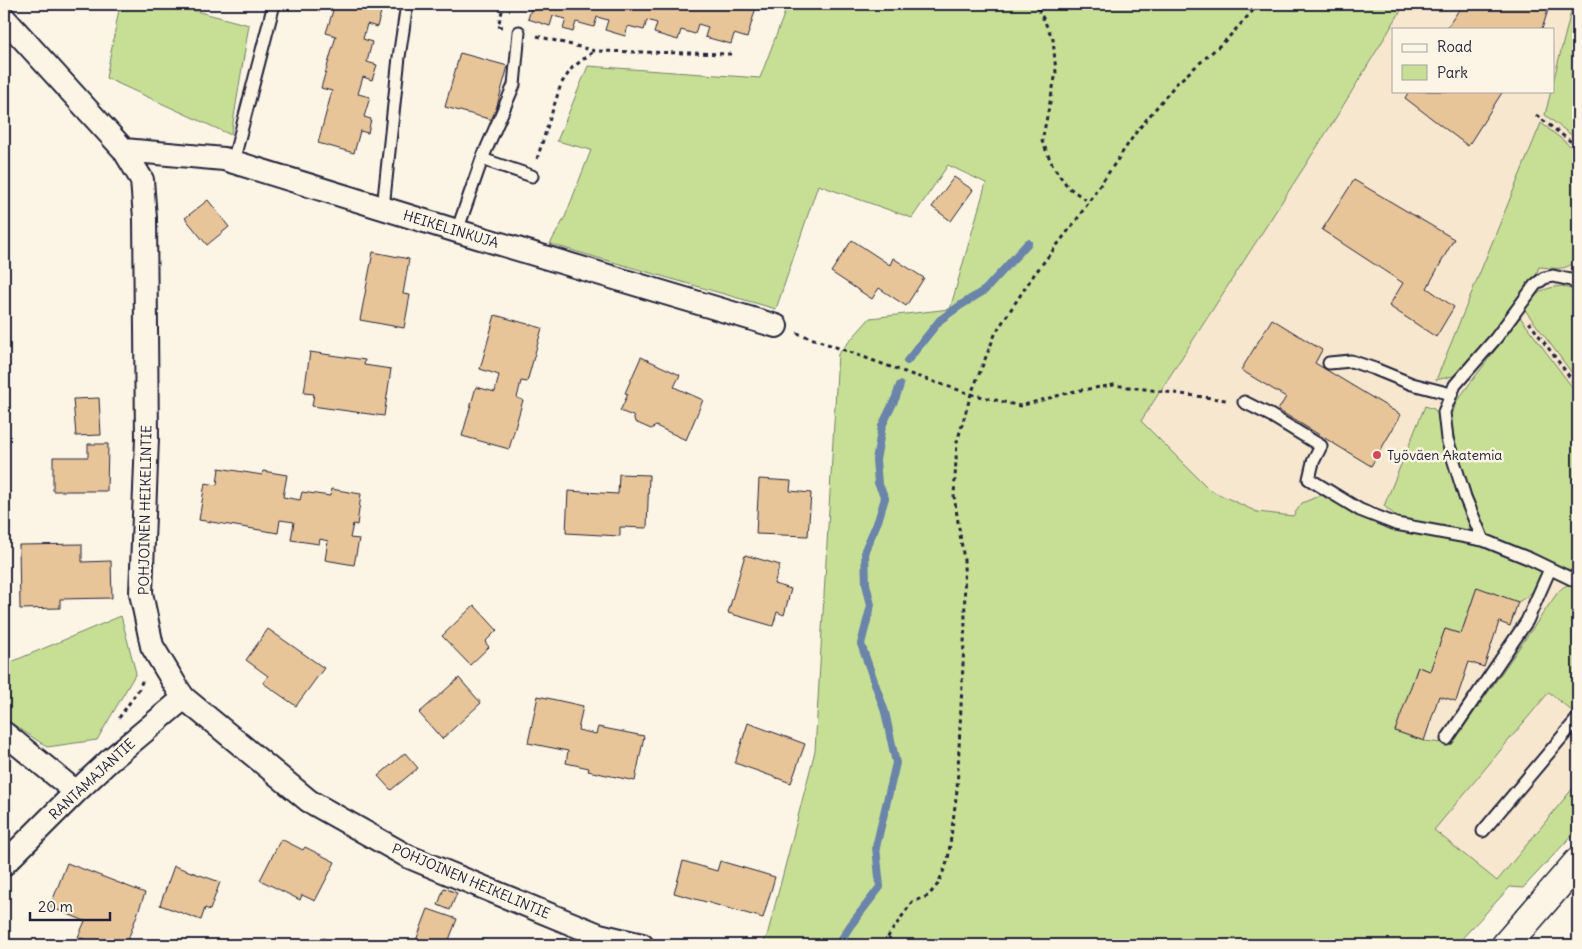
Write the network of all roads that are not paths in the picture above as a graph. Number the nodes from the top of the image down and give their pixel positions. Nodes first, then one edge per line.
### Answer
1 (274, 4) edge
2 (407, 4) edge
3 (4, 18) edge
4 (519, 32) road end
5 (124, 150) junction
6 (482, 159) junction
7 (233, 162) junction
8 (532, 176) road end
9 (383, 208) junction
10 (457, 231) junction
11 (1578, 285) edge
12 (776, 326) road end
13 (1329, 363) dead end
14 (1451, 394) junction
15 (1244, 402) road end
16 (1483, 540) junction
17 (1550, 569) junction
18 (1578, 582) edge
19 (184, 698) junction
20 (1578, 718) edge
21 (4, 732) edge
22 (1447, 739) dead end
23 (76, 792) junction
24 (1483, 830) dead end
25 (1578, 862) edge
26 (4, 864) edge
27 (642, 945) edge
28 (1506, 945) edge

1 - 7 lane
2 - 9 lane
3 - 5 street, POHJOINEN HEIKELINTIE
4 - 6 lane
5 - 7 street, HEIKELINKUJA
5 - 19 street, POHJOINEN HEIKELINTIE
6 - 8 lane
6 - 10 lane
7 - 9 street, HEIKELINKUJA
9 - 10 street, HEIKELINKUJA
10 - 12 street, HEIKELINKUJA
11 - 14 lane
13 - 14 lane
14 - 16 lane
15 - 16 lane
16 - 17 lane
17 - 18 lane
17 - 22 lane
19 - 23 street, RANTAMAJANTIE
19 - 27 street, POHJOINEN HEIKELINTIE
20 - 24 lane
21 - 23 street
23 - 26 street, RANTAMAJANTIE
25 - 28 street

